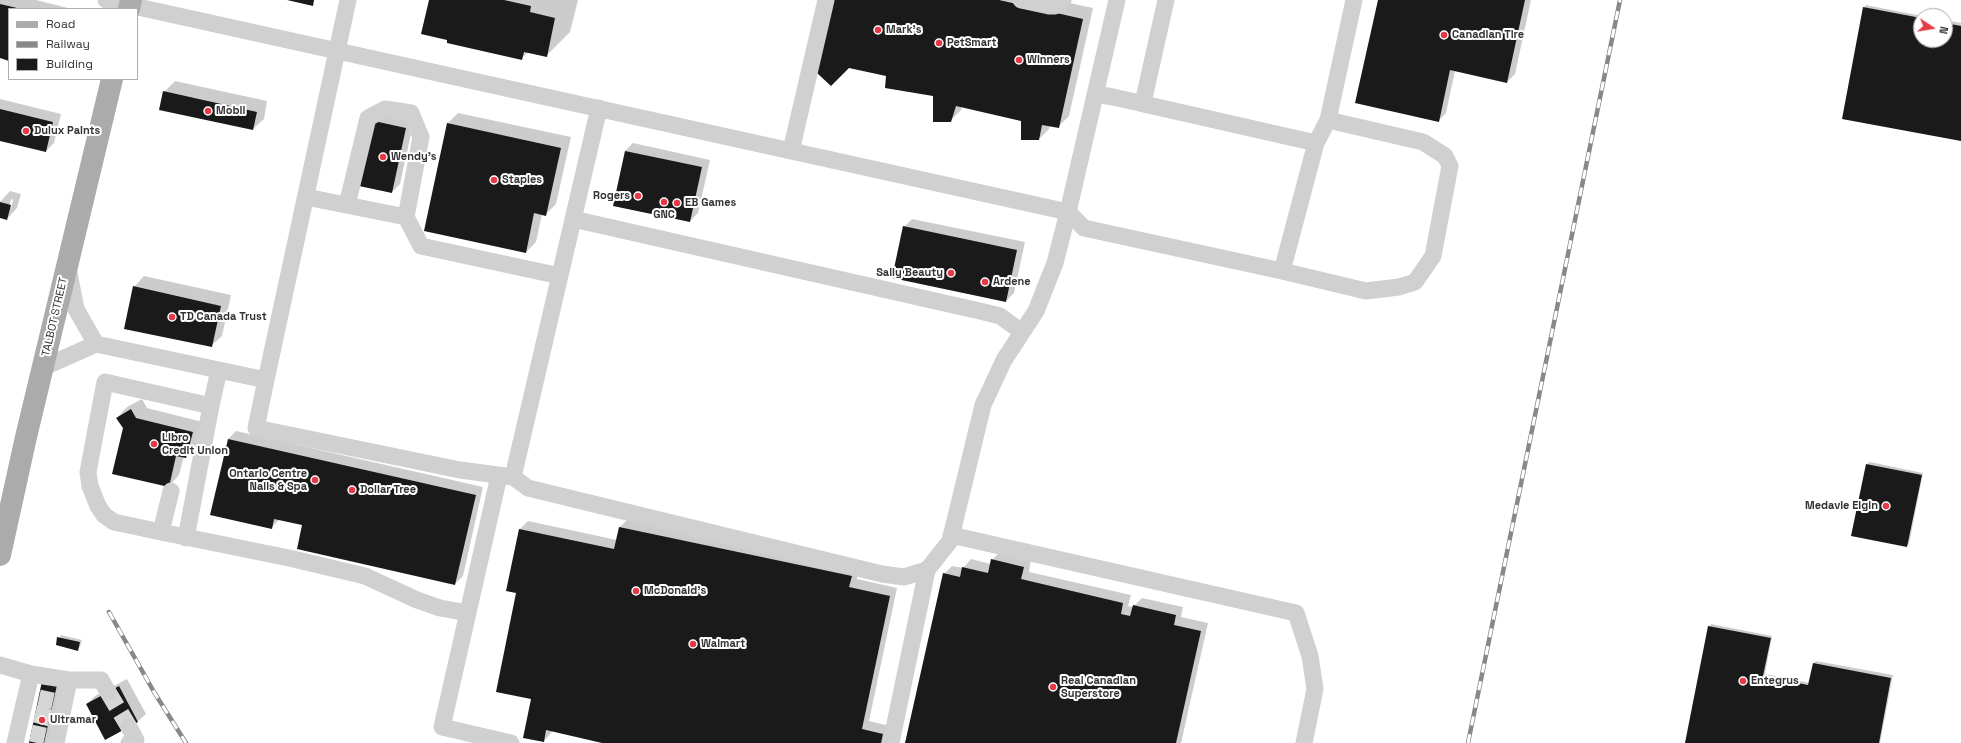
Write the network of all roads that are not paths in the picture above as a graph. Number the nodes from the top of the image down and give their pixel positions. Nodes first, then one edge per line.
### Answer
1 (106, 0) edge
2 (348, 0) edge
3 (826, 0) edge
4 (1021, 0) edge
5 (1063, 0) edge
6 (1117, 0) edge
7 (1166, 0) edge
8 (1354, 0) edge
9 (130, 5) edge
10 (337, 51) junction
11 (112, 80) edge
12 (1095, 94) junction
13 (1143, 103) junction
14 (598, 108) junction
15 (1328, 120) junction
16 (1316, 143) junction
17 (791, 151) junction
18 (306, 196) junction
19 (347, 205) junction
20 (1068, 212) junction
21 (406, 217) junction
22 (573, 219) junction
23 (67, 264) junction
24 (1282, 272) junction
25 (560, 276) junction
26 (1022, 332) junction
27 (96, 344) junction
28 (42, 368) junction
29 (219, 370) junction
30 (266, 380) junction
31 (211, 406) junction
32 (506, 477) junction
33 (171, 491) dead end
34 (161, 532) junction
35 (951, 535) junction
36 (186, 538) junction
37 (0, 555) edge
38 (927, 570) junction
39 (468, 613) junction
40 (0, 665) edge
41 (30, 674) junction
42 (69, 680) junction
43 (108, 692) tunnel mouth
44 (46, 699) junction
45 (42, 716) junction
46 (30, 738) edge
47 (511, 743) edge
48 (891, 743) edge
49 (1304, 743) edge

1 - 9 lane
2 - 10 lane
3 - 17 lane
4 - 5 lane
6 - 12 lane
7 - 13 lane
8 - 15 lane
9 - 10 lane
10 - 14 lane
10 - 18 lane
11 - 23 main road, TALBOT STREET
12 - 13 lane
12 - 20 lane
13 - 16 lane
14 - 17 lane
14 - 22 lane
15 - 16 lane
15 - 24 lane
16 - 24 lane
17 - 20 lane
18 - 19 lane
18 - 30 lane
19 - 21 lane
19 - 21 lane
20 - 24 lane
20 - 26 lane
21 - 25 lane
22 - 25 lane
22 - 26 lane
23 - 27 lane
23 - 28 main road, TALBOT STREET
25 - 32 lane
26 - 35 lane
27 - 28 lane
27 - 29 lane
28 - 37 main road, TALBOT STREET
29 - 30 lane
29 - 31 lane
30 - 32 lane
31 - 34 lane
31 - 36 lane
32 - 38 lane
32 - 39 lane
33 - 34 lane
34 - 36 lane
35 - 38 lane
35 - 49 lane
36 - 39 lane
38 - 48 lane
39 - 47 lane
40 - 41 lane
41 - 42 lane
41 - 44 lane
42 - 43 lane
42 - 44 lane
44 - 45 lane
44 - 45 lane
45 - 46 lane
45 - 46 lane

